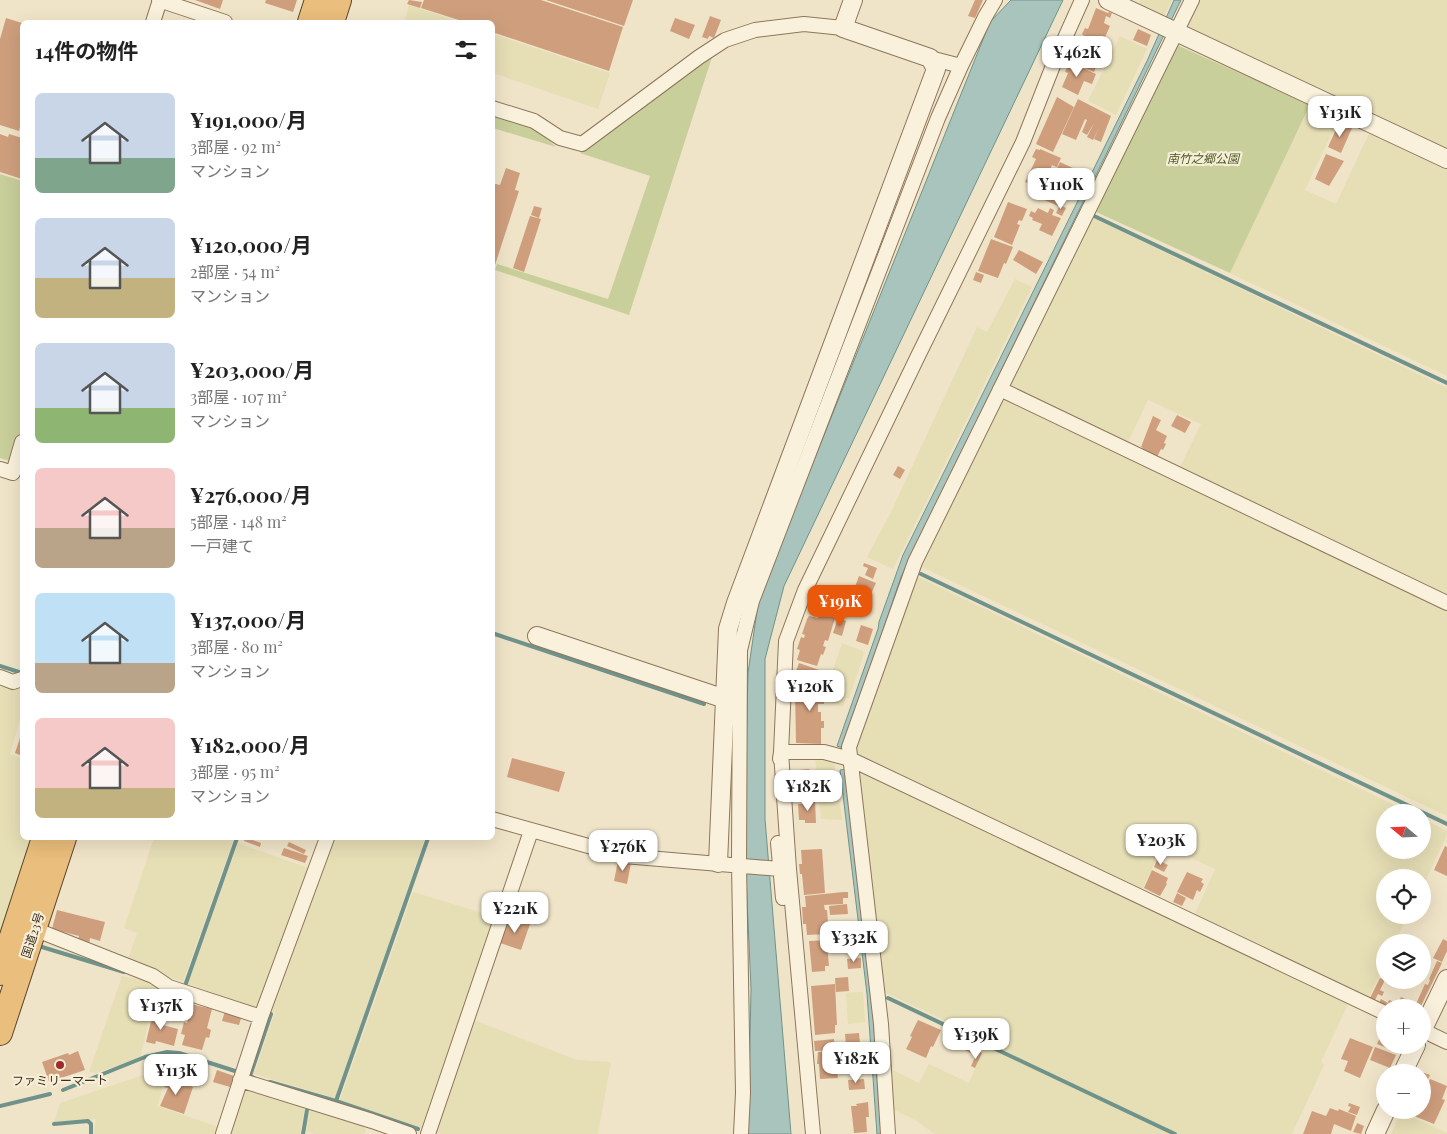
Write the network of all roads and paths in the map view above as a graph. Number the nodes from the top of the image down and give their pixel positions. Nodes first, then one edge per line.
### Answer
1 (159, 0) edge
2 (317, 0) edge
3 (339, 0) edge
4 (853, 0) edge
5 (995, 0) edge
6 (1082, 0) edge
7 (1108, 0) edge
8 (1192, 0) edge
9 (154, 20) edge
10 (219, 20) edge
11 (311, 20) edge
12 (333, 20) edge
13 (843, 28) junction
14 (1167, 28) junction
15 (930, 58) junction
16 (961, 66) junction
17 (495, 109) edge
18 (1447, 159) edge
19 (1000, 390) junction
20 (20, 449) edge
21 (0, 468) edge
22 (1447, 603) edge
23 (537, 636) dead end
24 (725, 699) junction
25 (781, 752) junction
26 (850, 759) junction
27 (495, 820) edge
28 (531, 831) junction
29 (43, 840) edge
30 (63, 840) edge
31 (327, 840) edge
32 (718, 864) junction
33 (738, 865) junction
34 (777, 869) junction
35 (34, 929) junction
36 (798, 972) junction
37 (0, 973) edge
38 (1447, 979) edge
39 (1376, 1009) edge
40 (1431, 1012) edge
41 (260, 1017) junction
42 (0, 1033) edge
43 (1431, 1034) edge
44 (1447, 1042) edge
45 (240, 1080) junction
46 (1382, 1119) edge
47 (370, 1127) edge
48 (223, 1134) edge
49 (409, 1134) edge
50 (428, 1134) edge
51 (741, 1134) edge
52 (813, 1134) edge
53 (888, 1134) edge
54 (1375, 1134) edge

1 - 9 street
1 - 10 street
2 - 11 highway
3 - 12 highway
4 - 13 street
5 - 16 street
6 - 25 street
7 - 14 street
8 - 14 street
13 - 15 street
13 - 17 street
14 - 18 street
14 - 19 street
15 - 16 street
15 - 24 street
16 - 33 street
19 - 22 street
19 - 26 street
20 - 21 street
23 - 24 street
24 - 32 street
25 - 26 street
25 - 34 street
25 - 36 street
26 - 39 street
26 - 53 street
27 - 28 street
28 - 32 street
28 - 50 street
29 - 37 highway, 国道23号
30 - 35 highway, 国道23号
31 - 41 street
32 - 33 street
33 - 34 street
33 - 51 street
34 - 36 street
35 - 41 street
35 - 42 highway, 国道23号
36 - 52 street
38 - 40 street
41 - 45 street
43 - 44 street
45 - 47 street
45 - 48 street
46 - 54 street
47 - 49 street

